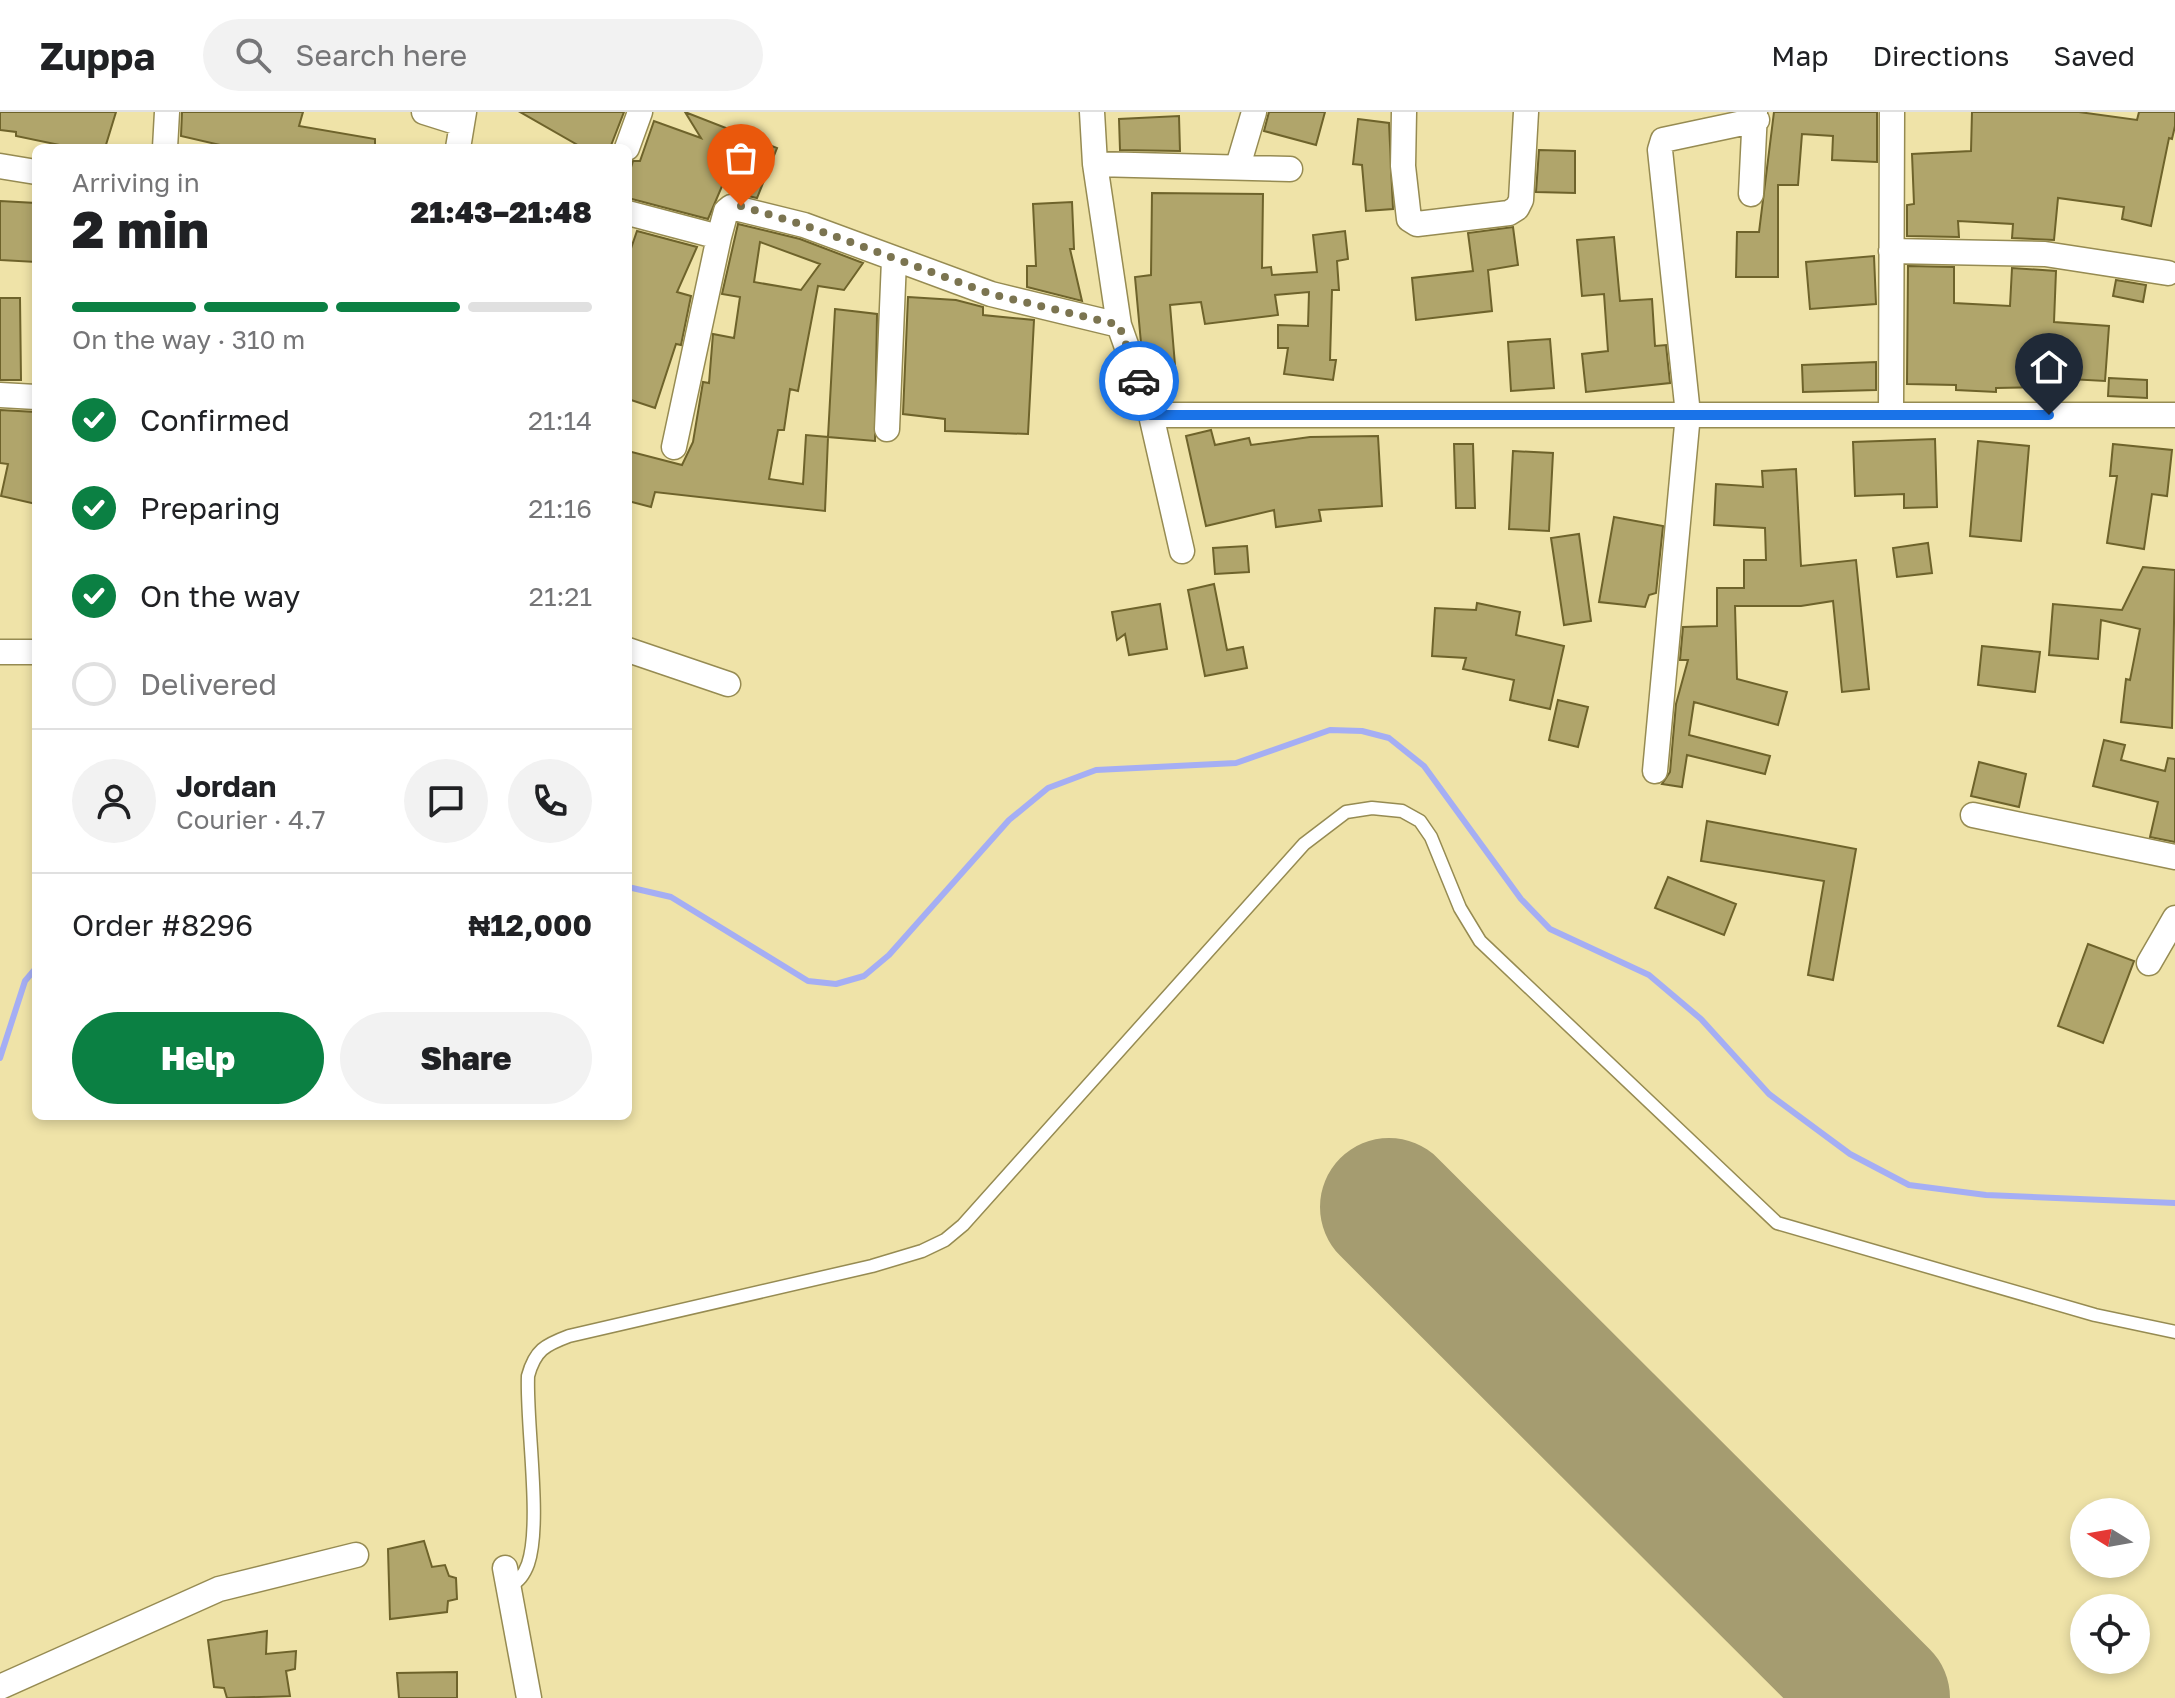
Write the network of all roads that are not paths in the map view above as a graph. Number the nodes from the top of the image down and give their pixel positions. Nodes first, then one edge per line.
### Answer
1 (167, 112) edge
2 (424, 112) edge
3 (640, 112) edge
4 (1092, 112) edge
5 (1254, 112) edge
6 (1404, 112) edge
7 (1526, 112) edge
8 (1892, 112) edge
9 (1756, 116) edge
10 (461, 128) edge
11 (165, 144) edge
12 (628, 144) edge
13 (1095, 164) junction
14 (0, 166) edge
15 (1238, 166) junction
16 (1290, 169) dead end
17 (32, 171) edge
18 (1751, 194) dead end
19 (632, 214) edge
20 (719, 237) junction
21 (1891, 251) junction
22 (894, 260) junction
23 (2168, 273) dead end
24 (1119, 325) junction
25 (0, 395) edge
26 (32, 397) edge
27 (1688, 414) junction
28 (1151, 415) junction
29 (1891, 415) junction
30 (2175, 415) edge
31 (887, 429) dead end
32 (674, 447) dead end
33 (1182, 551) dead end
34 (632, 651) edge
35 (0, 652) edge
36 (32, 652) edge
37 (728, 684) dead end
38 (1655, 771) dead end
39 (1973, 815) dead end
40 (2175, 857) edge
41 (2175, 918) edge
42 (2149, 963) dead end
43 (2175, 1332) edge
44 (356, 1555) dead end
45 (507, 1578) joint
46 (0, 1687) edge
47 (529, 1698) edge

1 - 11 street
2 - 10 street
3 - 12 street
4 - 13 street
5 - 15 street
6 - 7 street
8 - 21 street
9 - 18 street
9 - 27 street
13 - 15 street
13 - 24 street
14 - 17 street
15 - 16 street
19 - 20 street
20 - 22 street
20 - 32 street
21 - 23 street
21 - 29 street
22 - 24 street
22 - 31 street
24 - 28 street
25 - 26 street
27 - 28 street
27 - 29 street
27 - 38 street
28 - 33 street
29 - 30 street
34 - 37 street
35 - 36 street
39 - 40 street
41 - 42 street
43 - 45 lane
44 - 46 street
45 - 47 street

